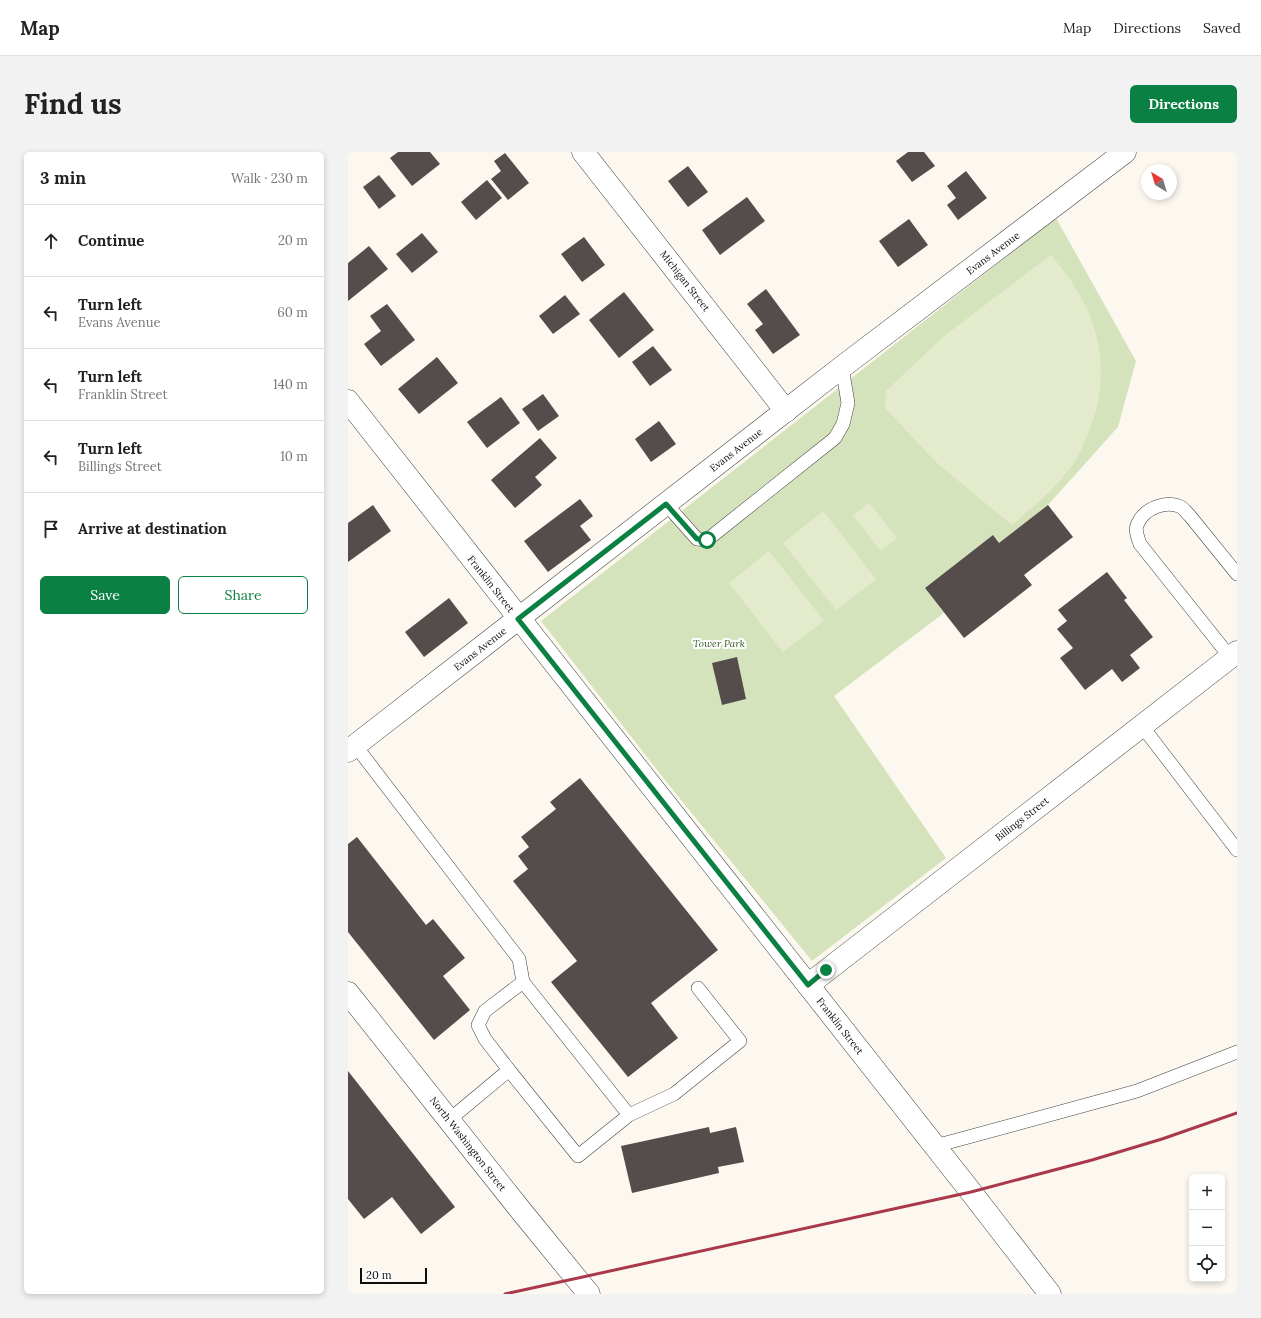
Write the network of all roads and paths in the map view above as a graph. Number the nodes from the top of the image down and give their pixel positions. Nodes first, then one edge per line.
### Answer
1 (583, 152) edge
2 (1125, 152) edge
3 (842, 367) junction
4 (348, 401) edge
5 (786, 411) junction
6 (666, 504) junction
7 (1237, 574) edge
8 (518, 619) junction
9 (1234, 655) edge
10 (1142, 726) junction
11 (351, 748) edge
12 (1237, 850) edge
13 (523, 982) junction
14 (808, 985) junction
15 (698, 988) dead end
16 (348, 993) edge
17 (1237, 1052) edge
18 (510, 1070) junction
19 (628, 1115) junction
20 (449, 1120) junction
21 (935, 1146) junction
22 (589, 1294) edge
23 (1050, 1294) edge

1 - 5 street, Michigan Street
2 - 3 street, Evans Avenue
3 - 5 street, Evans Avenue
3 - 6 lane
4 - 8 street, Franklin Street
5 - 6 street, Evans Avenue
6 - 8 street, Evans Avenue
7 - 9 lane
8 - 11 street, Evans Avenue
8 - 14 street, Franklin Street
9 - 10 street, Billings Street
10 - 12 lane
10 - 14 street, Billings Street
11 - 13 lane
13 - 18 lane
13 - 19 lane
14 - 21 street, Franklin Street
15 - 19 lane
16 - 20 street, North Washington Street
17 - 21 lane
18 - 19 lane
18 - 20 lane
20 - 22 street, North Washington Street
21 - 23 street, Franklin Street

